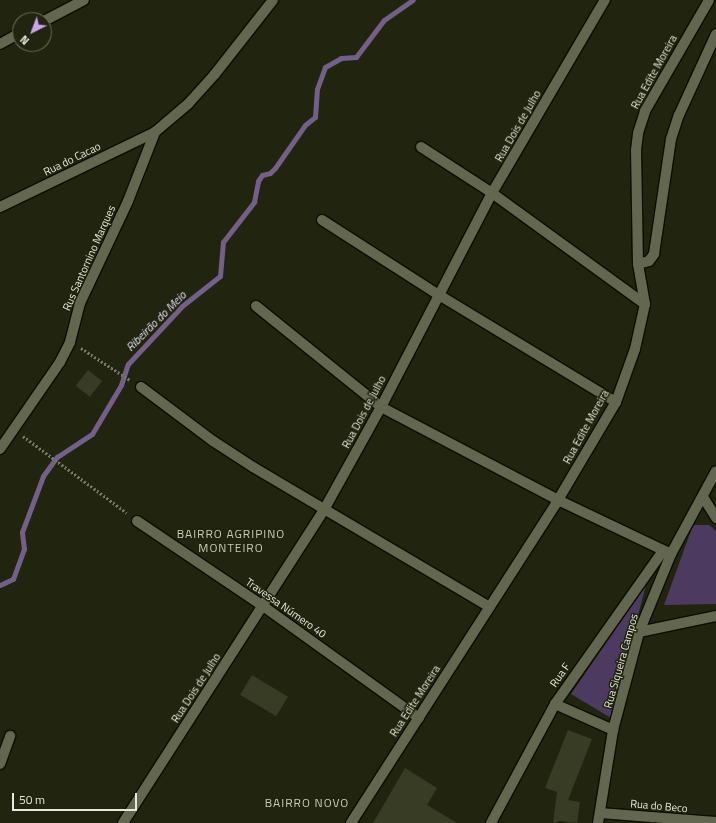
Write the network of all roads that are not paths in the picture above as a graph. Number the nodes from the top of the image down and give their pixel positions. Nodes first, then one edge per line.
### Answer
1 (84, 0) edge
2 (273, 0) edge
3 (605, 0) edge
4 (709, 0) edge
5 (52, 17) edge
6 (716, 34) edge
7 (12, 37) edge
8 (0, 44) edge
9 (155, 132) junction
10 (420, 147) dead end
11 (492, 194) junction
12 (0, 207) edge
13 (322, 220) dead end
14 (638, 264) junction
15 (439, 295) junction
16 (645, 304) junction
17 (256, 306) dead end
18 (138, 385) road end
19 (616, 402) junction
20 (381, 407) junction
21 (0, 449) edge
22 (716, 472) edge
23 (703, 497) junction
24 (558, 500) junction
25 (325, 508) junction
26 (716, 518) edge
27 (137, 521) road end
28 (667, 553) junction
29 (263, 606) junction
30 (490, 607) junction
31 (716, 616) edge
32 (639, 632) junction
33 (555, 704) junction
34 (419, 718) junction
35 (613, 730) junction
36 (10, 736) dead end
37 (0, 764) edge
38 (599, 818) edge
39 (716, 822) edge
40 (123, 823) edge
41 (351, 823) edge
42 (491, 823) edge

1 - 5 street
2 - 9 street
3 - 11 street, Rua Dois de Julho
4 - 14 street, Rua Edite Moreira
6 - 14 street
7 - 8 street
9 - 12 street, Rua do Cacao
9 - 21 street, Rus Santornino Marques
10 - 11 street
11 - 15 street, Rua Dois de Julho
11 - 16 street
13 - 15 street
14 - 16 street, Rua Edite Moreira
15 - 19 street
15 - 20 street, Rua Dois de Julho
16 - 19 street, Rua Edite Moreira
17 - 20 street
18 - 25 street
19 - 24 street, Rua Edite Moreira
20 - 24 street
20 - 25 street, Rua Dois de Julho
22 - 23 street, Rua Siqueira Campos
23 - 26 street
23 - 28 street, Rua Siqueira Campos
24 - 28 street
24 - 30 street, Rua Edite Moreira
25 - 29 street, Rua Dois de Julho
25 - 30 street
27 - 29 street, Travessa Número 40
28 - 32 street, Rua Siqueira Campos
28 - 33 street, Rua F
29 - 34 street, Travessa Número 40
29 - 40 street, Rua Dois de Julho
30 - 34 street, Rua Edite Moreira
31 - 32 street
32 - 35 street, Rua Siqueira Campos
33 - 35 street
33 - 42 street, Rua F
34 - 41 street, Rua Edite Moreira
35 - 38 street, Rua Siqueira Campos
36 - 37 street
38 - 39 street, Rua do Beco

